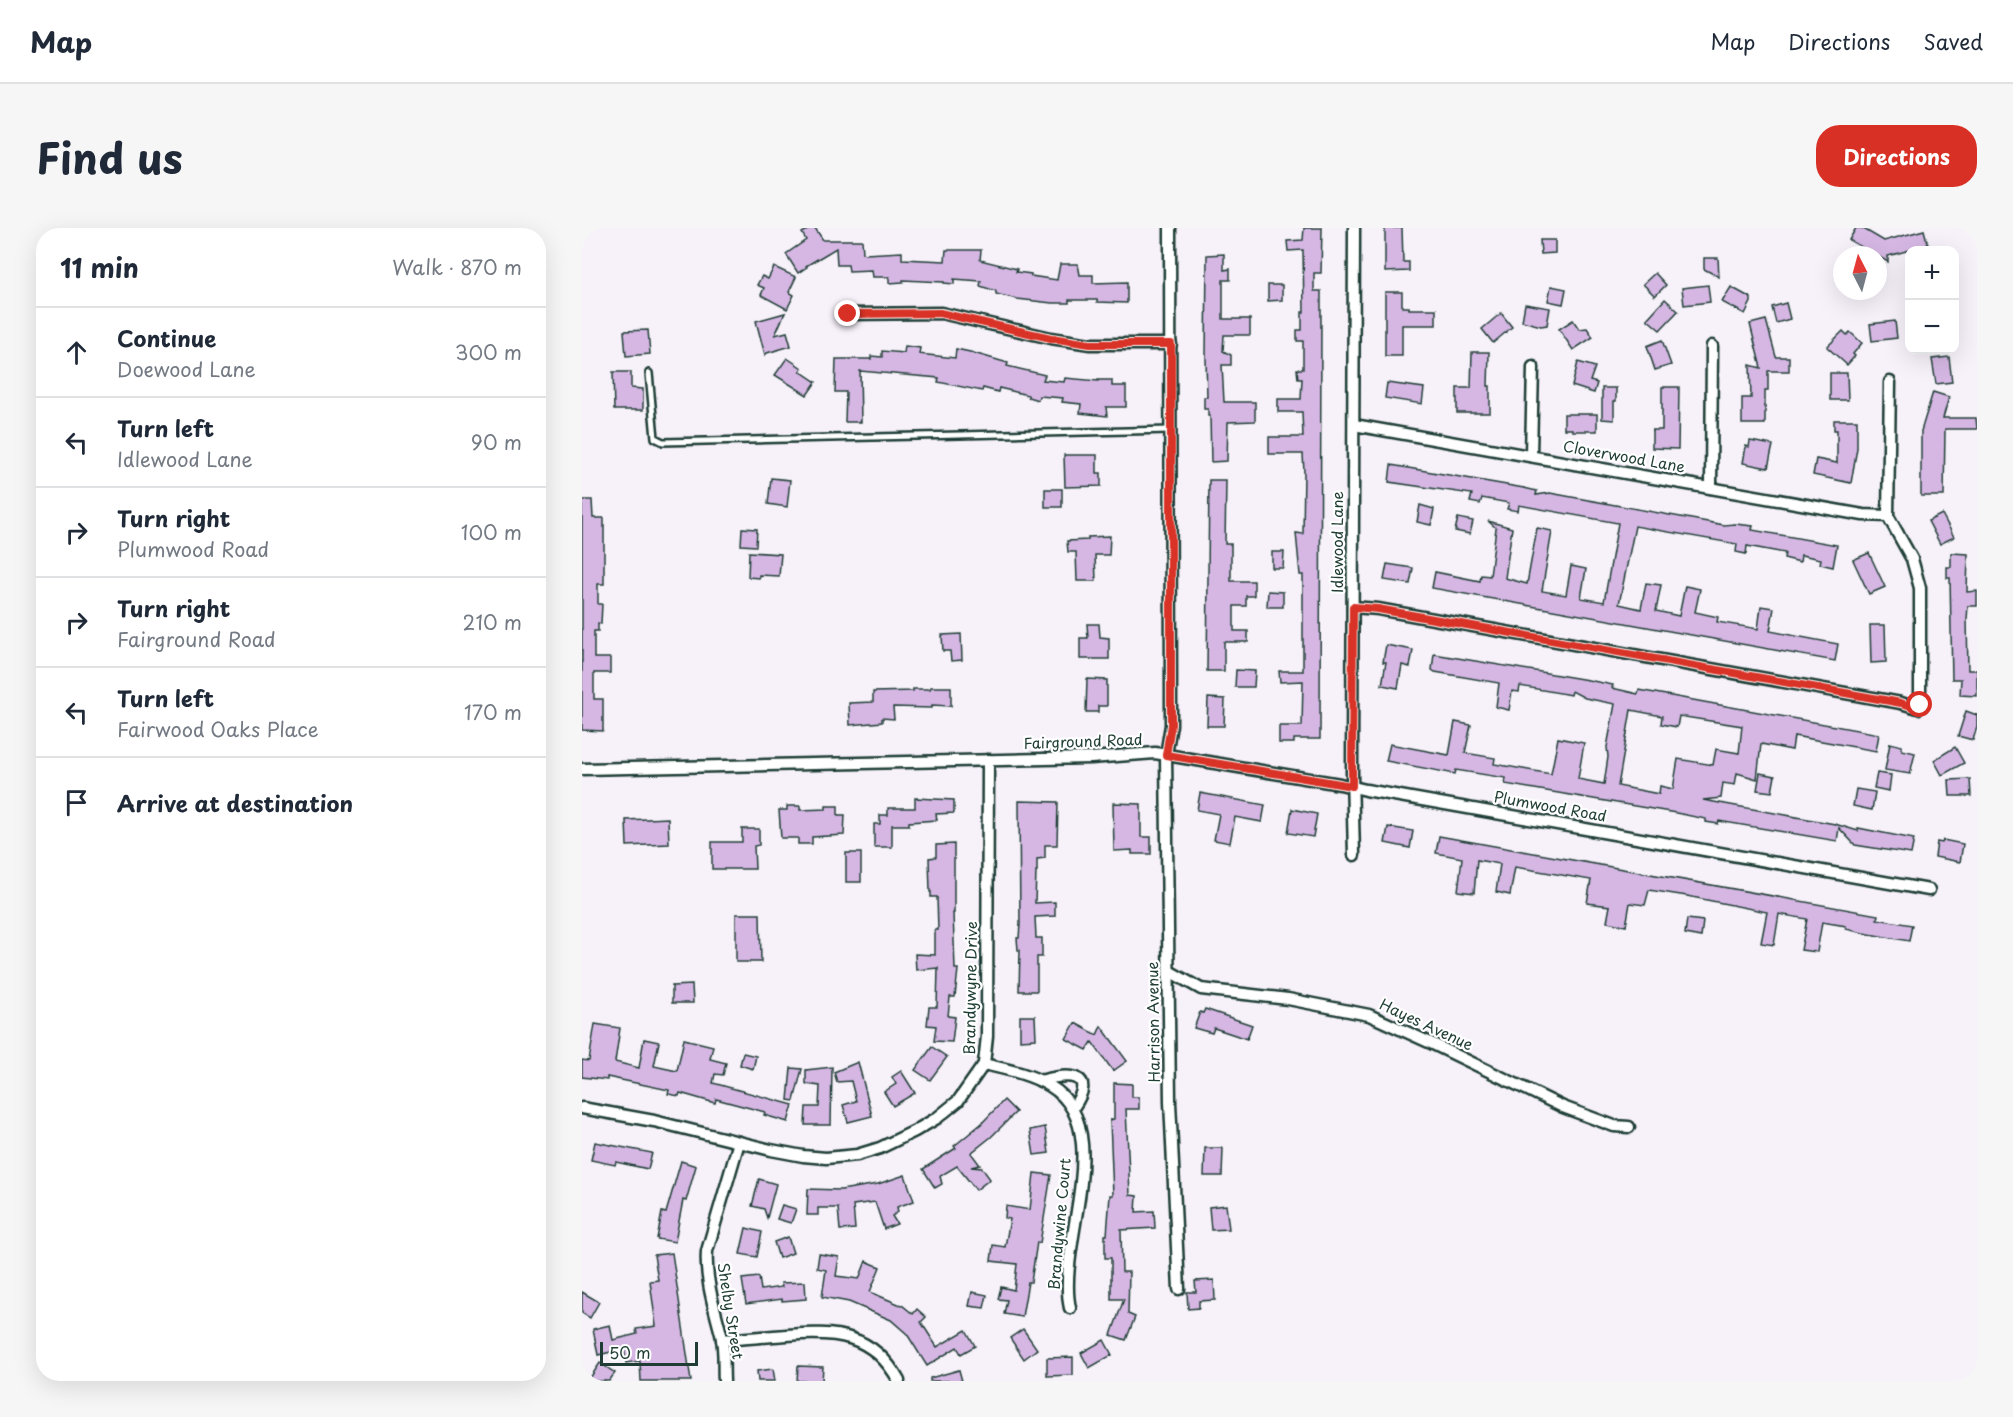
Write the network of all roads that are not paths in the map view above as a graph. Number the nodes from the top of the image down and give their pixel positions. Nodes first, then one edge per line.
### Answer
1 (1170, 228) edge
2 (1354, 228) edge
3 (848, 314) dead end
4 (1171, 344) junction
5 (1712, 346) dead end
6 (1533, 367) dead end
7 (649, 373) dead end
8 (1890, 382) dead end
9 (1354, 425) junction
10 (1171, 430) junction
11 (1531, 455) junction
12 (1711, 488) junction
13 (1888, 516) junction
14 (1353, 607) junction
15 (1166, 755) junction
16 (988, 760) junction
17 (582, 769) edge
18 (1352, 786) junction
19 (1354, 855) dead end
20 (1929, 890) dead end
21 (1168, 971) junction
22 (984, 1064) junction
23 (1040, 1081) junction
24 (582, 1108) edge
25 (1073, 1108) junction
26 (1629, 1127) dead end
27 (739, 1142) junction
28 (1179, 1289) dead end
29 (1070, 1308) dead end
30 (722, 1340) junction
31 (724, 1381) edge
32 (898, 1381) edge

1 - 4 street
2 - 9 street, Idlewood Lane
3 - 4 street
4 - 10 street
5 - 12 street
6 - 11 street
7 - 10 lane
8 - 13 street
9 - 11 street, Cloverwood Lane
9 - 14 street, Idlewood Lane
10 - 15 street
11 - 12 street, Cloverwood Lane
12 - 13 street, Cloverwood Lane
13 - 14 street
14 - 18 street, Idlewood Lane
15 - 16 street, Fairground Road
15 - 18 street, Plumwood Road
15 - 21 street, Harrison Avenue
16 - 17 street, Fairground Road
16 - 22 street, Brandywyne Drive
18 - 19 street, Idlewood Lane
18 - 20 street, Plumwood Road
21 - 26 street, Hayes Avenue
21 - 28 street, Harrison Avenue
22 - 23 street
22 - 27 street, Brandywyne Drive
23 - 25 street
23 - 25 street
24 - 27 street, Brandywyne Drive
25 - 29 street, Brandywine Court
27 - 30 street, Shelby Street
30 - 31 street, Shelby Street
30 - 32 street

